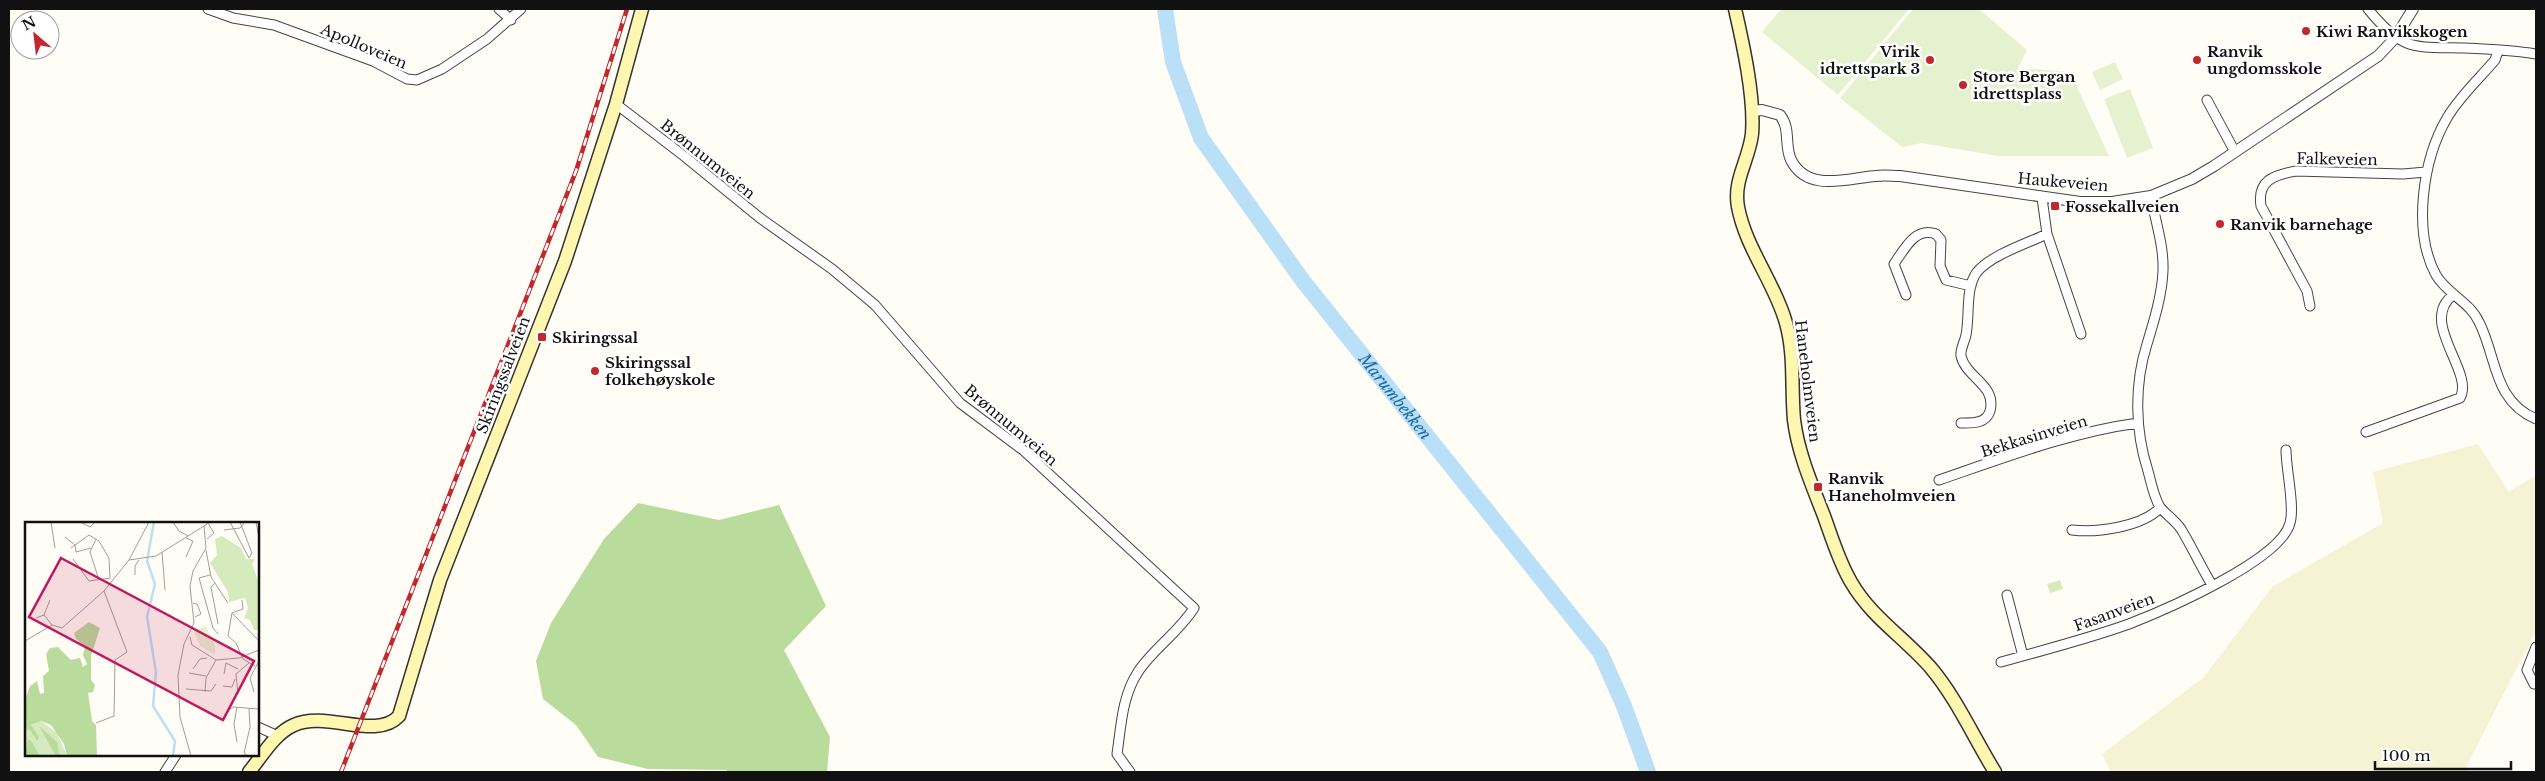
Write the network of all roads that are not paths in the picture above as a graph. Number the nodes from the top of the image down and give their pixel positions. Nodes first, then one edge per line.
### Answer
1 (208, 9) edge
2 (499, 9) edge
3 (521, 9) edge
4 (642, 9) edge
5 (1735, 9) edge
6 (2368, 9) edge
7 (2413, 9) edge
8 (511, 20) junction
9 (2395, 38) junction
10 (2498, 51) junction
11 (2536, 54) edge
12 (2207, 100) dead end
13 (616, 104) junction
14 (1752, 111) junction
15 (2235, 152) junction
16 (2426, 172) junction
17 (2151, 196) junction
18 (2042, 198) junction
19 (2047, 234) junction
20 (1971, 286) junction
21 (1906, 295) dead end
22 (2453, 296) junction
23 (2310, 306) dead end
24 (2080, 334) dead end
25 (2536, 418) edge
26 (1961, 423) dead end
27 (2138, 423) junction
28 (2366, 432) dead end
29 (2286, 450) dead end
30 (1940, 480) dead end
31 (2160, 508) junction
32 (2072, 530) dead end
33 (2212, 585) junction
34 (2008, 595) dead end
35 (2536, 647) edge
36 (2023, 656) junction
37 (2001, 662) dead end
38 (2534, 684) dead end
39 (259, 727) edge
40 (278, 736) junction
41 (175, 756) edge
42 (166, 772) edge
43 (248, 772) edge
44 (1130, 772) edge
45 (1994, 772) edge

1 - 8 street, Apolloveien
2 - 8 street
3 - 8 street, Apolloveien
4 - 13 main road, Skiringssalveien
5 - 14 main road, Haneholmveien
6 - 9 street
7 - 9 street, Haukeveien
9 - 10 street
9 - 15 street, Haukeveien
10 - 11 street
10 - 16 street
12 - 15 street
13 - 40 main road, Skiringssalveien
13 - 44 street, Brønnumveien
14 - 18 street, Haukeveien
14 - 45 main road, Haneholmveien
15 - 17 street, Haukeveien
16 - 22 street
16 - 23 street, Falkeveien
17 - 18 street, Haukeveien
17 - 27 street
18 - 19 street
19 - 20 street
19 - 24 street
20 - 21 street
20 - 26 street
22 - 25 street
22 - 28 street
27 - 30 street, Bekkasinveien
27 - 31 street
29 - 33 street, Fasanveien
31 - 32 street
31 - 33 street
33 - 36 street, Fasanveien
34 - 36 street
35 - 38 street
36 - 37 street, Fasanveien
39 - 40 street
40 - 43 main road, Skiringssalveien
41 - 42 street

